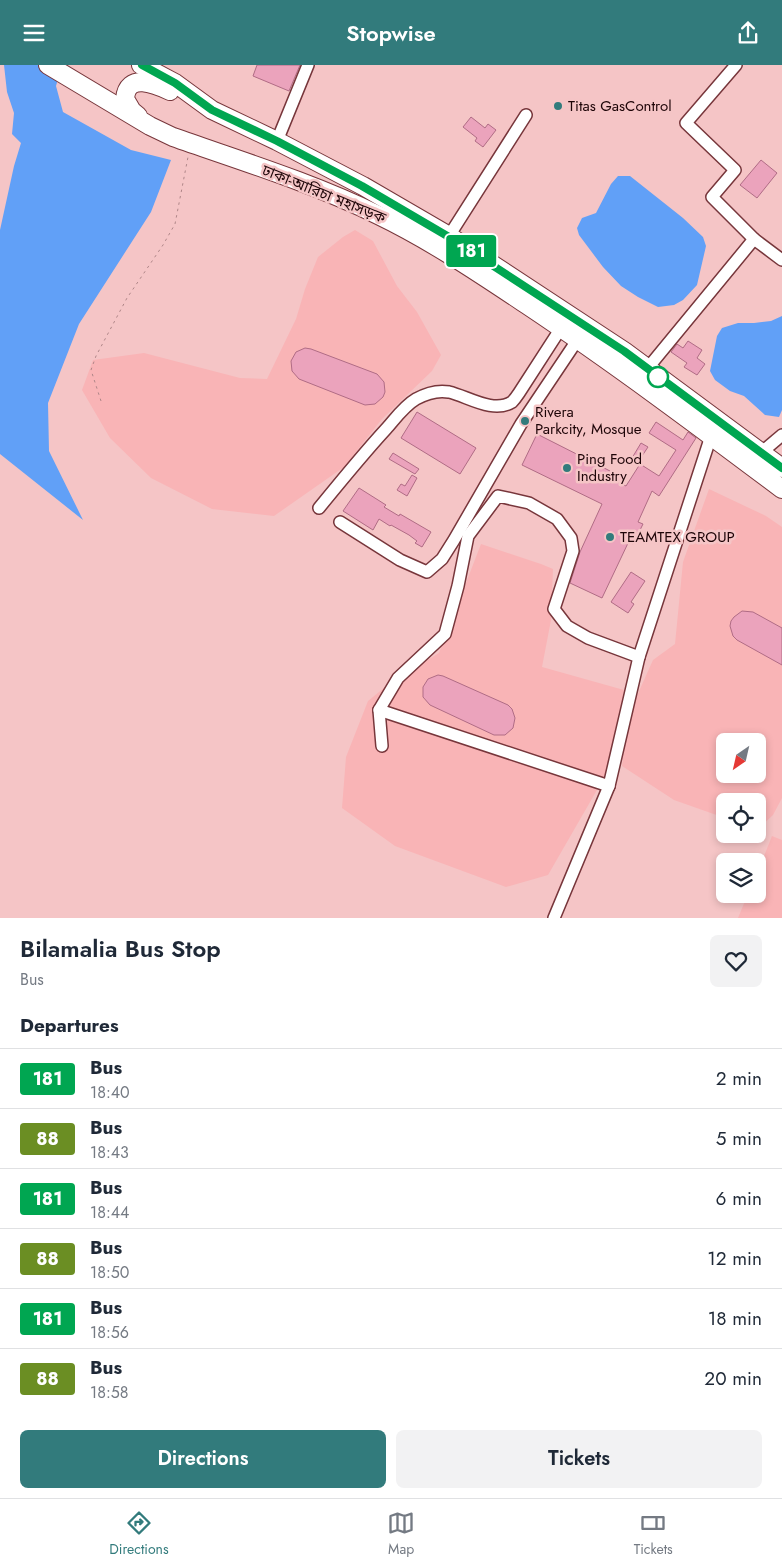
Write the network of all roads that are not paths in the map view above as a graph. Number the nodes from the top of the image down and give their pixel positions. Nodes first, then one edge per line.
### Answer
1 (48, 65) edge
2 (142, 65) edge
3 (308, 65) edge
4 (736, 65) edge
5 (212, 110) junction
6 (526, 115) dead end
7 (150, 126) junction
8 (277, 141) junction
9 (449, 237) junction
10 (754, 239) junction
11 (782, 260) edge
12 (561, 328) junction
13 (578, 339) junction
14 (647, 369) junction
15 (782, 435) edge
16 (711, 436) junction
17 (762, 452) junction
18 (782, 468) edge
19 (782, 489) edge
20 (319, 508) dead end
21 (340, 522) dead end
22 (639, 657) junction
23 (379, 710) junction
24 (382, 746) dead end
25 (610, 786) junction
26 (554, 918) edge

1 - 7 highway, ঢাকা-আরিচা মহাসড়ক
2 - 5 highway, ঢাকা-আরিচা মহাসড়ক
3 - 8 street
4 - 10 street
5 - 7 highway
5 - 8 highway, ঢাকা-আরিচা মহাসড়ক
6 - 9 street
7 - 12 highway, ঢাকা-আরিচা মহাসড়ক
8 - 9 highway, ঢাকা-আরিচা মহাসড়ক
9 - 14 highway, ঢাকা-আরিচা মহাসড়ক
10 - 11 street
10 - 14 street
12 - 13 highway, ঢাকা-আরিচা মহাসড়ক
12 - 20 street
13 - 16 highway, ঢাকা-আরিচা মহাসড়ক
13 - 21 street
14 - 17 highway, ঢাকা-আরিচা মহাসড়ক
15 - 17 street
16 - 19 highway, ঢাকা-আরিচা মহাসড়ক
16 - 22 street
17 - 18 highway, ঢাকা-আরিচা মহাসড়ক
22 - 23 street
22 - 25 street
23 - 24 street
23 - 25 street
25 - 26 street

